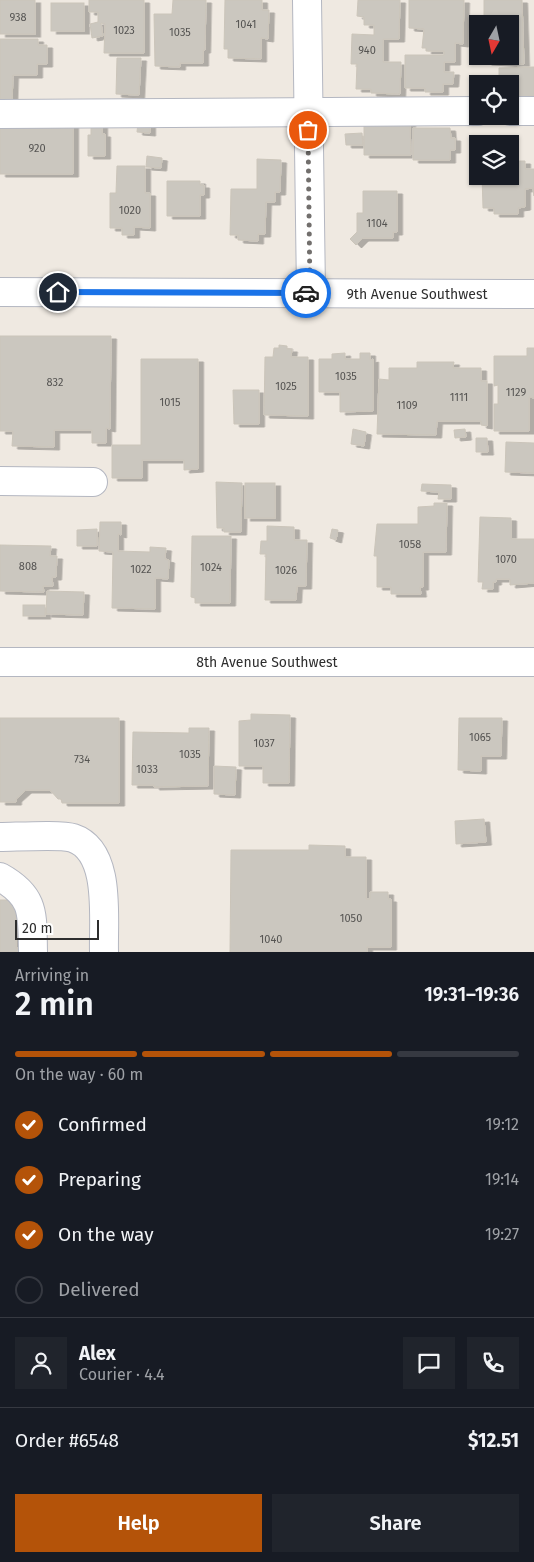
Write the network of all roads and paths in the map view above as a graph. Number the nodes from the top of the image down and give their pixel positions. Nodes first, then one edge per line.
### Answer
1 (308, 0) edge
2 (469, 111) edge
3 (519, 111) edge
4 (534, 111) edge
5 (308, 112) junction
6 (0, 114) edge
7 (0, 292) edge
8 (310, 293) junction
9 (534, 294) edge
10 (0, 481) edge
11 (92, 482) dead end
12 (0, 662) edge
13 (534, 662) edge
14 (0, 837) edge
15 (0, 877) edge
16 (33, 952) edge
17 (104, 952) edge

1 - 5 street
2 - 5 street
3 - 4 street
5 - 6 street
5 - 8 street
7 - 8 street, 9th Avenue Southwest
8 - 9 street, 9th Avenue Southwest
10 - 11 street
12 - 13 street, 8th Avenue Southwest
14 - 17 street
15 - 16 street

